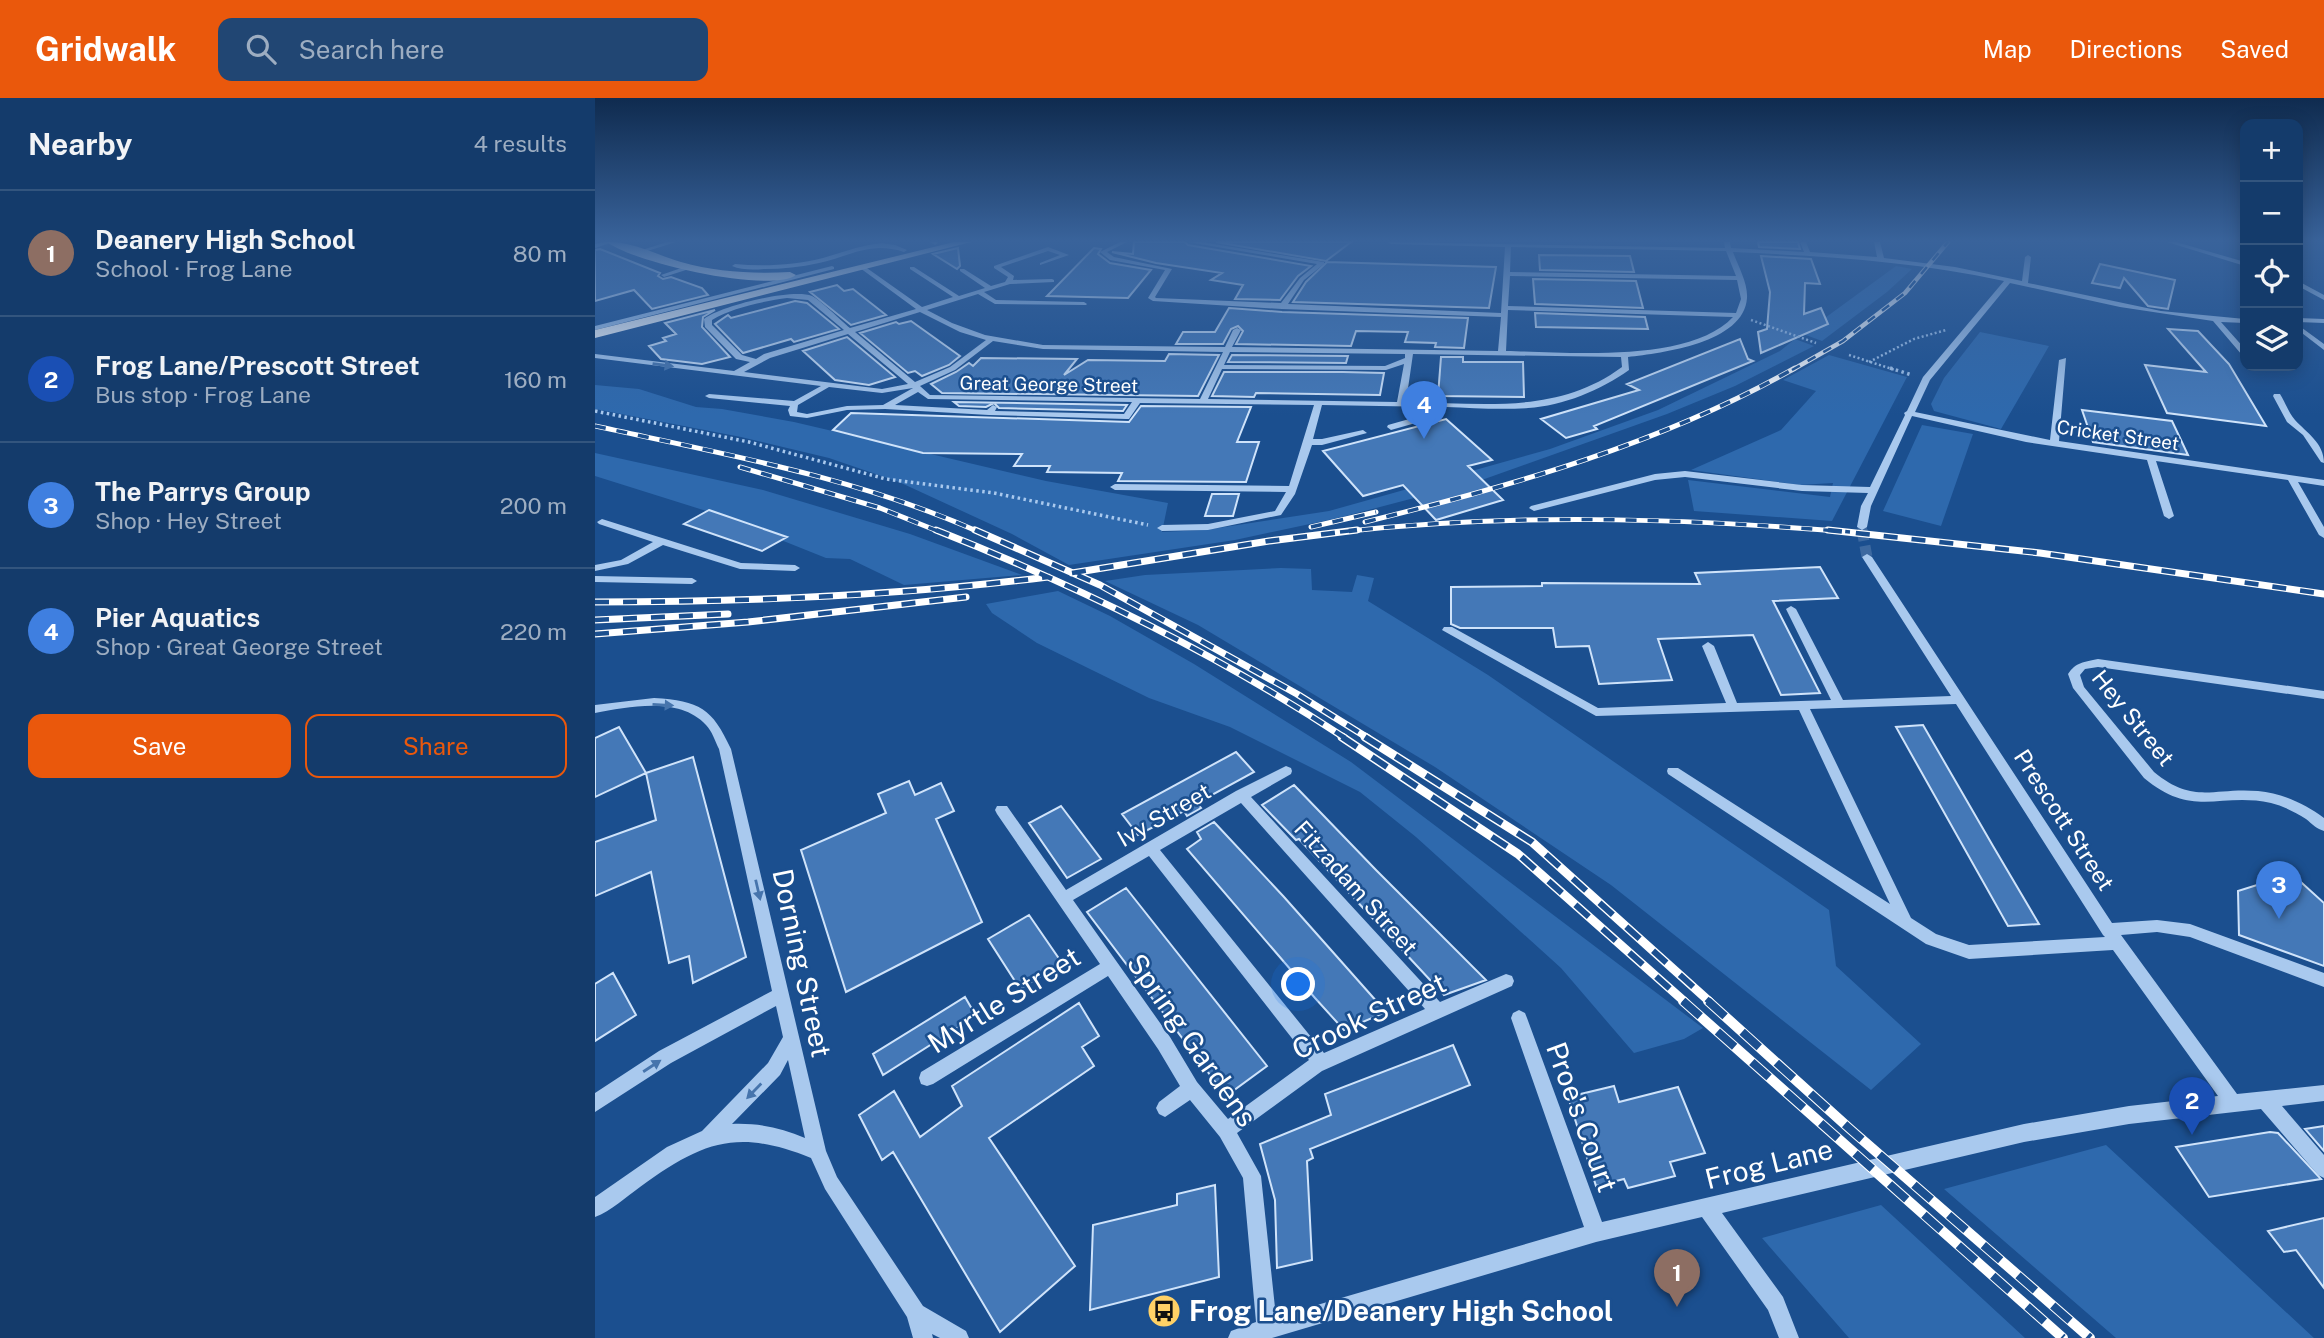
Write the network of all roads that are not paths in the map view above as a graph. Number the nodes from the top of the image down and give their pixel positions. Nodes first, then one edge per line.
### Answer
1 (706, 300) edge
2 (730, 300) edge
3 (750, 300) edge
4 (770, 300) edge
5 (811, 300) edge
6 (911, 300) edge
7 (952, 300) edge
8 (992, 300) edge
9 (1155, 300) edge
10 (1287, 300) edge
11 (1504, 300) edge
12 (1744, 300) edge
13 (1992, 300) edge
14 (2102, 300) edge
15 (1084, 304) dead end
16 (1282, 307) junction
17 (719, 309) junction
18 (924, 309) junction
19 (1503, 312) junction
20 (1738, 315) junction
21 (2215, 319) junction
22 (2303, 320) edge
23 (2240, 321) edge
24 (2324, 321) edge
25 (595, 328) edge
26 (1237, 330) dead end
27 (851, 331) junction
28 (2303, 331) edge
29 (595, 334) edge
30 (991, 339) junction
31 (2240, 347) edge
32 (2324, 348) edge
33 (1228, 351) junction
34 (1501, 354) junction
35 (1624, 355) junction
36 (595, 356) edge
37 (1409, 356) junction
38 (2063, 360) dead end
39 (755, 361) junction
40 (1220, 367) junction
41 (734, 374) junction
42 (827, 386) junction
43 (915, 388) junction
44 (709, 396) dead end
45 (2277, 396) dead end
46 (1000, 399) junction
47 (1137, 401) junction
48 (1203, 401) junction
49 (1319, 403) junction
50 (795, 404) junction
51 (1401, 405) junction
52 (1443, 406) junction
53 (885, 407) junction
54 (989, 412) junction
55 (1908, 414) junction
56 (1391, 427) dead end
57 (1363, 433) dead end
58 (1307, 442) junction
59 (2054, 443) junction
60 (2151, 458) junction
61 (2324, 460) edge
62 (2291, 478) junction
63 (2324, 483) edge
64 (1115, 487) dead end
65 (1292, 489) junction
66 (1874, 490) junction
67 (1534, 508) dead end
68 (2169, 516) dead end
69 (602, 522) dead end
70 (1862, 527) tunnel mouth
71 (1162, 528) road end
72 (2324, 536) edge
73 (662, 541) junction
74 (1867, 556) tunnel mouth
75 (595, 568) edge
76 (795, 568) dead end
77 (595, 579) edge
78 (692, 581) dead end
79 (1791, 609) dead end
80 (1448, 630) dead end
81 (1708, 646) dead end
82 (2324, 695) edge
83 (1958, 700) junction
84 (1839, 703) junction
85 (1802, 705) junction
86 (1733, 707) junction
87 (595, 709) edge
88 (1286, 771) dead end
89 (1673, 771) dead end
90 (1241, 795) junction
91 (1002, 810) dead end
92 (2324, 825) edge
93 (1150, 848) junction
94 (1064, 898) junction
95 (1906, 923) junction
96 (2113, 937) junction
97 (1109, 967) junction
98 (2324, 980) edge
99 (1506, 981) dead end
100 (782, 994) junction
101 (1438, 1012) junction
102 (1519, 1018) dead end
103 (791, 1038) junction
104 (1321, 1063) junction
105 (927, 1079) dead end
106 (1191, 1088) junction
107 (2324, 1093) edge
108 (2265, 1100) junction
109 (595, 1103) edge
110 (2233, 1103) junction
111 (1165, 1108) dead end
112 (1226, 1131) junction
113 (709, 1136) junction
114 (817, 1152) junction
115 (2324, 1169) edge
116 (595, 1208) edge
117 (1707, 1208) junction
118 (1596, 1233) junction
119 (916, 1313) junction
120 (1267, 1327) junction
121 (923, 1338) edge
122 (960, 1338) edge
123 (1238, 1338) edge
124 (1789, 1338) edge

1 - 25 street
2 - 17 highway
3 - 17 highway
4 - 17 street
5 - 27 street
6 - 18 street
7 - 18 street
8 - 15 street
9 - 16 street
10 - 16 street
11 - 19 street
12 - 20 street
13 - 55 street
14 - 21 street
16 - 19 street
17 - 29 highway
17 - 39 street
18 - 27 street
18 - 30 street
19 - 20 street
19 - 34 street
20 - 35 street
21 - 23 street
21 - 31 street
22 - 24 street
26 - 33 street
27 - 39 street
27 - 43 street
28 - 32 street
30 - 33 street
30 - 43 street
33 - 37 street
33 - 40 street
34 - 35 street
34 - 37 street
35 - 52 street, Great George Street
36 -> 41 street, Great George Street
37 - 40 street
37 - 51 street
38 - 59 street
39 - 41 street
40 - 48 street
41 - 42 street, Great George Street
42 - 43 street, Great George Street
42 - 50 street
43 - 46 street, Great George Street
43 - 53 street
44 - 50 street
45 - 61 street
46 - 47 street, Great George Street
46 - 54 street
47 - 48 street, Great George Street
47 - 54 street
48 - 49 street, Great George Street
49 - 51 street, Great George Street
49 - 58 street
50 - 53 street
51 - 52 street, Great George Street
52 - 56 street
53 - 54 street
55 - 59 street, Cricket Street
55 - 66 street
57 - 58 street
58 - 65 street
59 - 60 street, Cricket Street
60 - 62 street, Cricket Street
60 - 68 street
62 - 63 street, Cricket Street
62 - 72 street
64 - 65 street
65 - 71 street
66 - 67 street
66 - 70 street
69 - 73 street
73 - 75 street
73 - 76 street
74 - 83 street, Prescott Street
77 - 78 street
79 - 84 street
80 - 86 street
81 - 86 street
82 - 92 street, Hey Street
83 - 84 street
83 - 96 street, Prescott Street
84 - 85 street
85 - 86 street
85 - 95 street
87 -> 100 street, Dorning Street
88 - 90 street, Ivy Street
89 - 95 street
90 - 93 street, Ivy Street
90 - 101 street, Fitzadam Street
91 - 94 street, Spring Gardens
93 - 94 street, Ivy Street
93 - 104 street
94 - 97 street, Spring Gardens
95 - 96 street
96 - 98 street
96 - 110 street, Prescott Street
97 - 105 street, Myrtle Street
97 - 106 street, Spring Gardens
99 - 101 street, Crook Street
100 - 103 street, Dorning Street
109 -> 100 street
101 - 104 street, Crook Street
102 - 118 street, Proe's Court
103 -> 113 street
103 - 114 street, Dorning Street
104 - 112 street, Crook Street
106 - 111 street
106 - 112 street, Spring Gardens
107 - 108 street, Frog Lane
108 - 110 street, Frog Lane
108 - 115 street
110 - 117 street, Frog Lane
112 - 120 street, Spring Gardens
113 - 114 street
113 - 116 street
114 - 119 street, Dorning Street
117 - 118 street, Frog Lane
117 - 124 street
118 - 120 street, Frog Lane
119 - 121 street, Dorning Street
119 - 122 street, Dorning Street
120 - 123 street, Frog Lane

